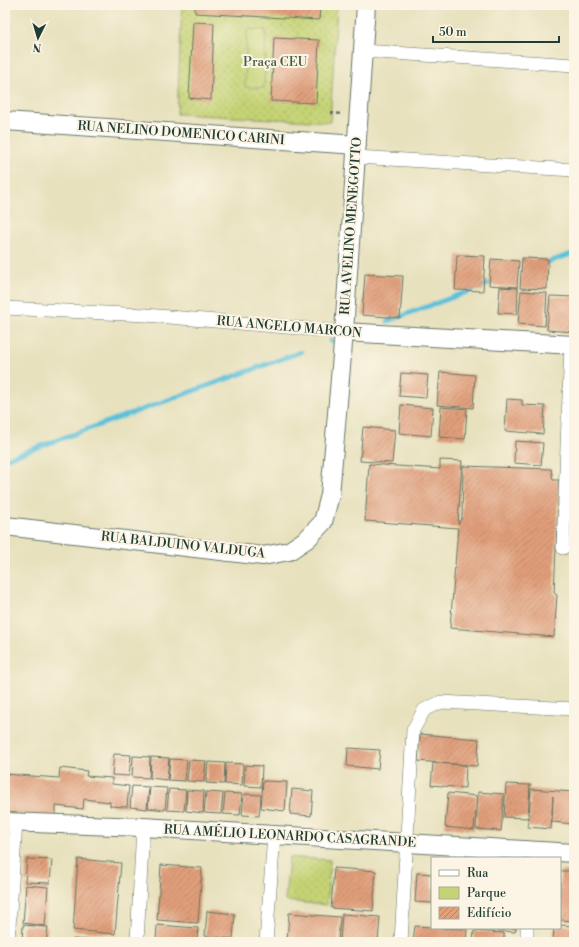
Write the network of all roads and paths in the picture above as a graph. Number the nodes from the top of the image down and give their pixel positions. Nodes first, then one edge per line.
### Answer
1 (366, 5) edge
2 (363, 51) junction
3 (574, 65) edge
4 (5, 121) edge
5 (356, 151) junction
6 (574, 170) edge
7 (5, 308) edge
8 (344, 332) junction
9 (572, 345) edge
10 (330, 495) joint
11 (5, 526) edge
12 (563, 548) dead end
13 (574, 709) edge
14 (11, 822) edge
15 (143, 827) junction
16 (274, 834) junction
17 (407, 842) junction
18 (574, 853) edge
19 (530, 855) edge
20 (527, 929) edge
21 (8, 942) edge
22 (137, 942) edge
23 (266, 942) edge
24 (401, 942) edge
25 (527, 942) edge

1 - 2 street, RUA AVELINO MENEGOTTO
2 - 3 street
2 - 5 street, RUA AVELINO MENEGOTTO
4 - 5 street, RUA NELINO DOMENICO CARINI
5 - 6 street
5 - 8 street, RUA AVELINO MENEGOTTO
7 - 8 street, RUA ANGELO MARCON
8 - 9 street, RUA ANGELO MARCON
8 - 10 street, RUA AVELINO MENEGOTTO
9 - 12 street
10 - 11 street, RUA BALDUINO VALDUGA
13 - 17 street
14 - 15 street, RUA AMÉLIO LEONARDO CASAGRANDE
14 - 21 street
15 - 16 street, RUA AMÉLIO LEONARDO CASAGRANDE
15 - 22 street
16 - 17 street, RUA AMÉLIO LEONARDO CASAGRANDE
16 - 23 street
17 - 19 street, RUA AMÉLIO LEONARDO CASAGRANDE
17 - 24 street
18 - 19 street, RUA AMÉLIO LEONARDO CASAGRANDE
20 - 25 street

